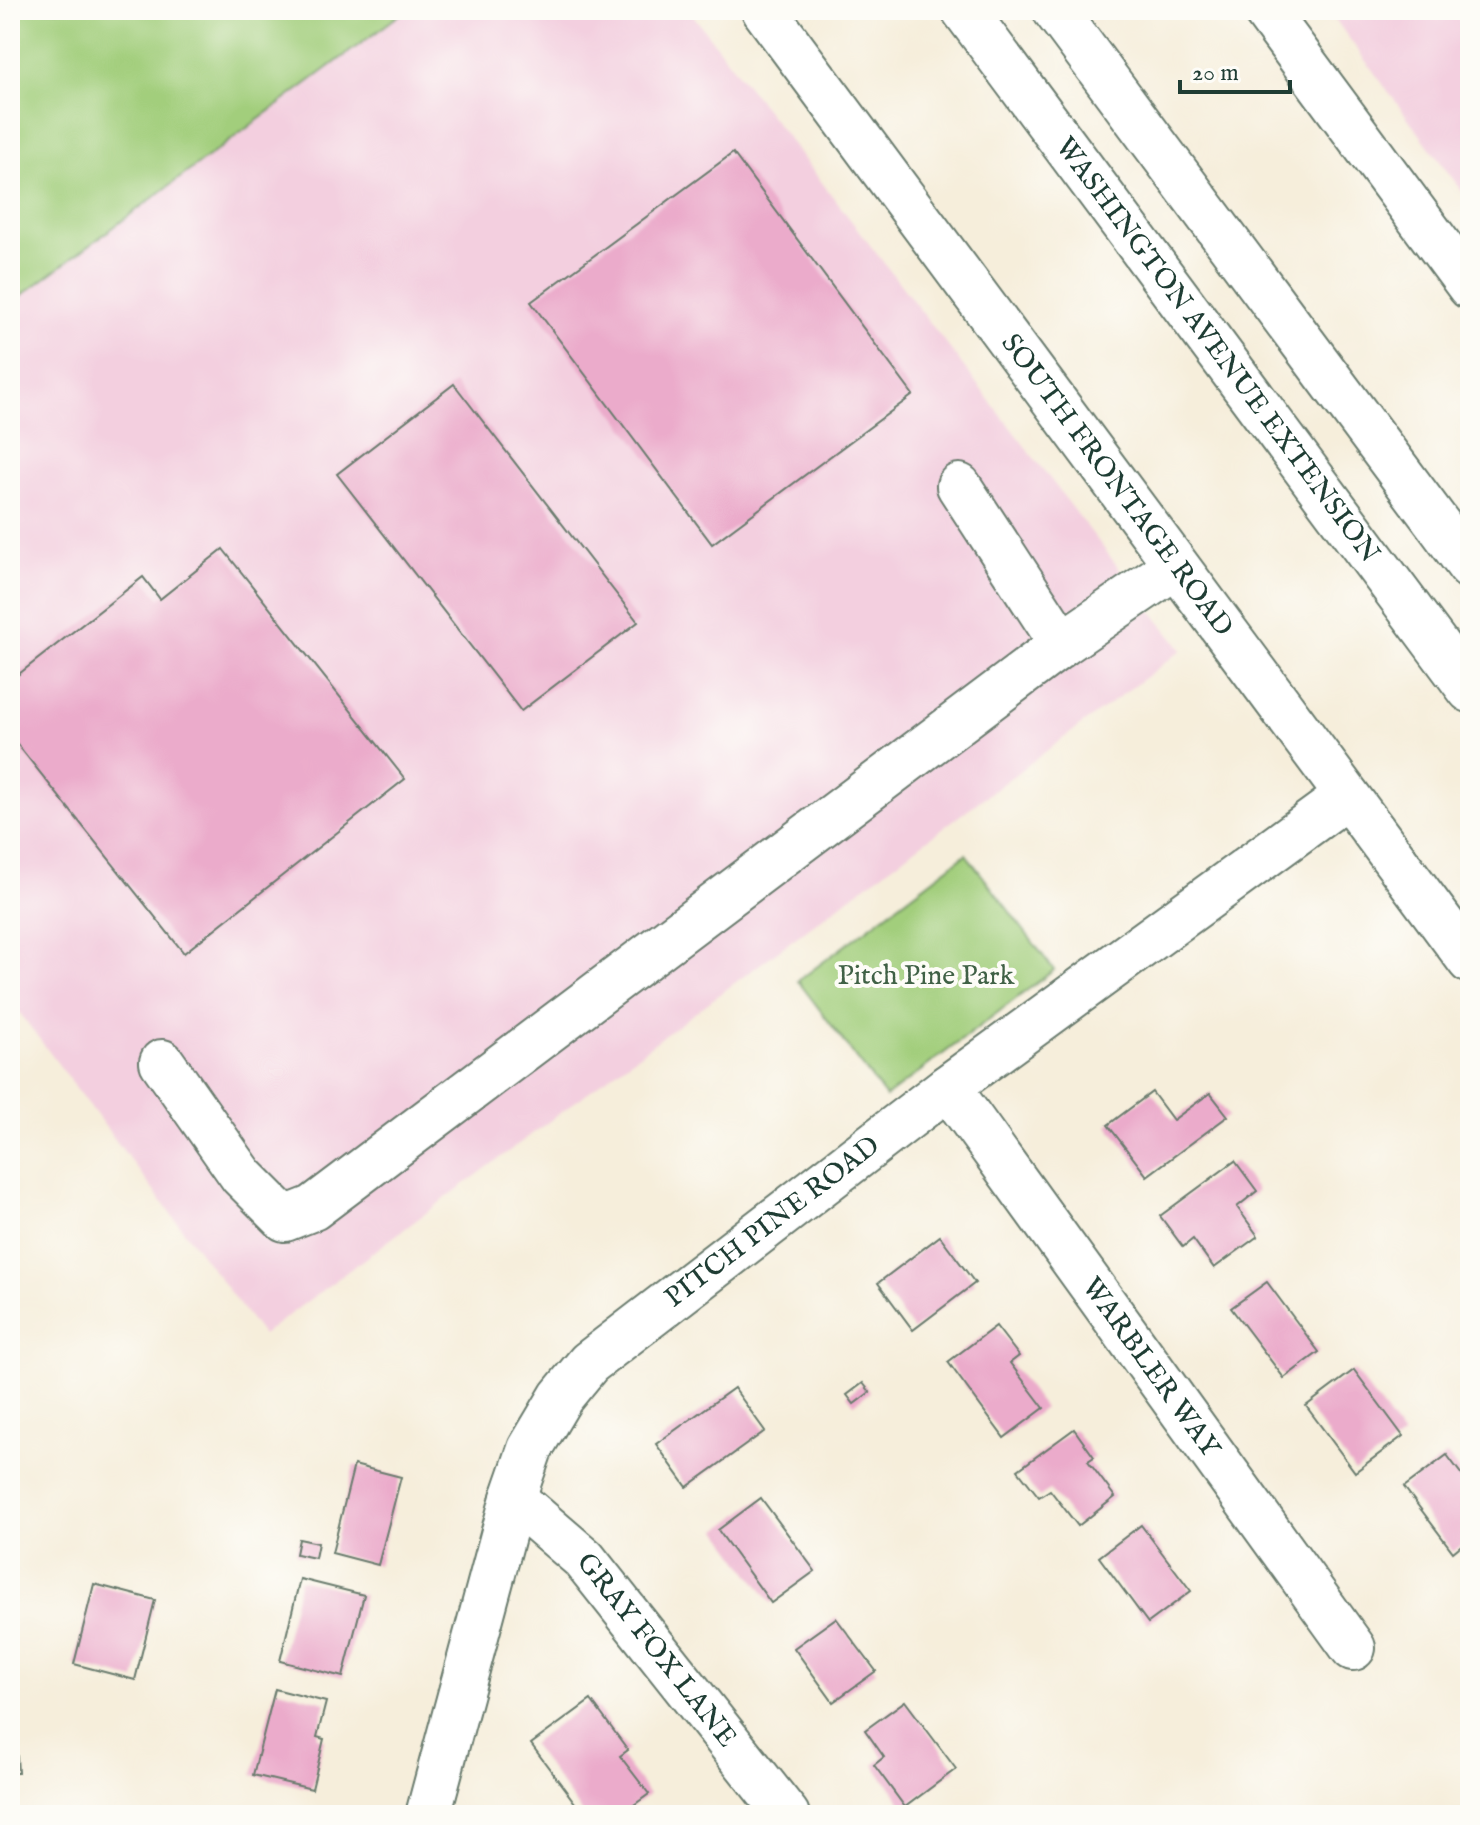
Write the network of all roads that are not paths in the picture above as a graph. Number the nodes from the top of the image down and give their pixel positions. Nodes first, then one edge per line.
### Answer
1 (764, 10) edge
2 (964, 10) edge
3 (1055, 10) edge
4 (1265, 10) edge
5 (1470, 287) edge
6 (959, 486) dead end
7 (1176, 566) junction
8 (1470, 567) edge
9 (1062, 644) junction
10 (1470, 690) edge
11 (1347, 796) junction
12 (1470, 961) edge
13 (162, 1062) dead end
14 (948, 1087) junction
15 (513, 1498) junction
16 (1353, 1648) dead end
17 (428, 1815) edge
18 (787, 1815) edge

1 - 7 street, SOUTH FRONTAGE ROAD
2 - 10 street, WASHINGTON AVENUE EXTENSION
3 - 8 street
4 - 5 street
6 - 9 street
7 - 9 street
7 - 11 street, SOUTH FRONTAGE ROAD
9 - 13 street
11 - 12 street, SOUTH FRONTAGE ROAD
11 - 14 street, PITCH PINE ROAD
14 - 15 street, PITCH PINE ROAD
14 - 16 street, WARBLER WAY
15 - 17 street, PITCH PINE ROAD
15 - 18 street, GRAY FOX LANE

